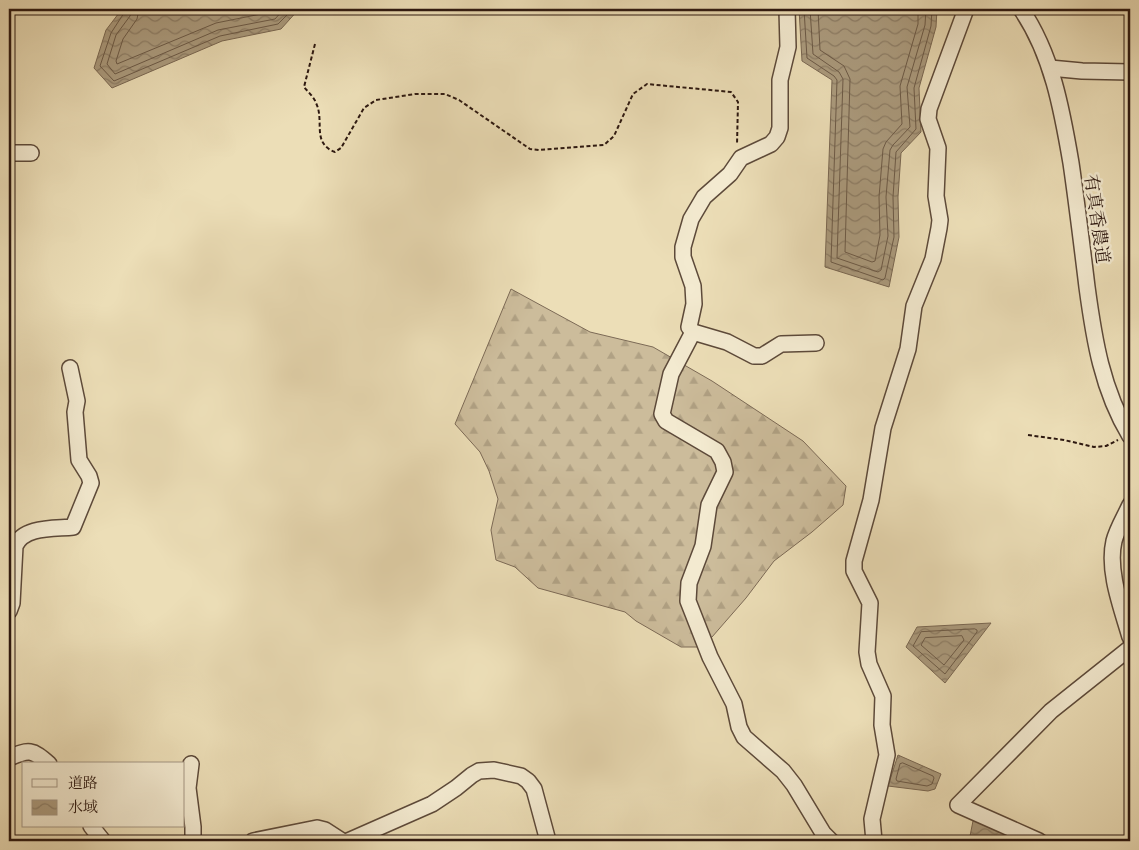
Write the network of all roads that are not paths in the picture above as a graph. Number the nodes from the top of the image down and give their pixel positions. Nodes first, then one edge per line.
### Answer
1 (787, 9) edge
2 (966, 9) edge
3 (1021, 9) edge
4 (1050, 68) junction
5 (1130, 72) edge
6 (9, 153) edge
7 (31, 153) dead end
8 (693, 332) junction
9 (816, 343) dead end
10 (70, 368) dead end
11 (1130, 435) edge
12 (1130, 505) edge
13 (9, 612) edge
14 (1130, 637) edge
15 (1130, 648) edge
16 (9, 758) edge
17 (47, 762) edge
18 (192, 764) dead end
19 (93, 828) edge
20 (103, 841) edge
21 (193, 841) edge
22 (253, 841) edge
23 (342, 841) edge
24 (348, 841) edge
25 (548, 841) edge
26 (831, 841) edge
27 (874, 841) edge
28 (1039, 841) edge

1 - 8 street
2 - 27 street
3 - 4 street, 有真香農道
4 - 5 street
4 - 11 street, 有真香農道
6 - 7 street
8 - 9 street
8 - 26 street
10 - 13 street
12 - 14 street
15 - 28 street
16 - 17 street
18 - 21 street
19 - 20 street
22 - 23 street
24 - 25 street

